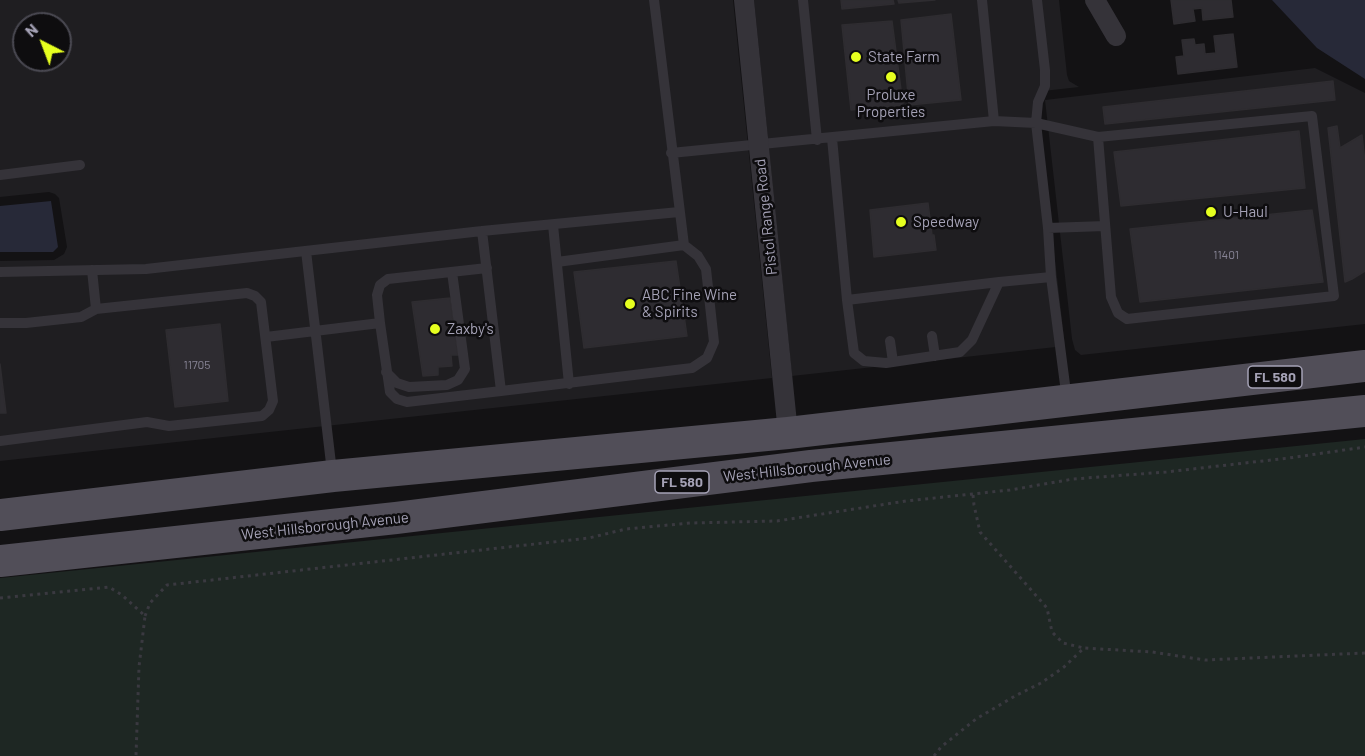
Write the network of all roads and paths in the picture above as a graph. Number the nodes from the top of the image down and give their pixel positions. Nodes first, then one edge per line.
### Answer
1 (654, 0) edge
2 (744, 0) edge
3 (803, 0) edge
4 (982, 0) edge
5 (1037, 0) edge
6 (1095, 0) edge
7 (1116, 36) dead end
8 (994, 121) junction
9 (1036, 123) junction
10 (1098, 137) junction
11 (832, 138) junction
12 (817, 140) junction
13 (758, 145) junction
14 (671, 153) junction
15 (80, 165) dead end
16 (0, 175) edge
17 (679, 212) junction
18 (553, 225) junction
19 (1106, 226) junction
20 (1048, 228) junction
21 (482, 231) junction
22 (684, 245) junction
23 (306, 251) junction
24 (557, 262) junction
25 (487, 268) junction
26 (92, 270) junction
27 (0, 272) edge
28 (452, 272) junction
29 (1051, 277) junction
30 (999, 282) junction
31 (847, 300) junction
32 (96, 309) junction
33 (0, 323) edge
34 (380, 323) junction
35 (315, 331) junction
36 (932, 336) dead end
37 (266, 337) junction
38 (890, 341) dead end
39 (935, 356) junction
40 (893, 362) junction
41 (1365, 366) edge
42 (386, 372) junction
43 (569, 384) junction
44 (1184, 388) junction
45 (501, 391) junction
46 (1067, 401) junction
47 (1365, 411) edge
48 (788, 433) junction
49 (0, 441) edge
50 (1365, 447) edge
51 (811, 466) junction
52 (333, 476) junction
53 (973, 495) junction
54 (0, 515) edge
55 (396, 518) junction
56 (0, 561) edge
57 (0, 598) edge
58 (145, 616) junction
59 (1084, 648) junction
60 (1365, 653) edge
61 (136, 756) edge
62 (934, 756) edge

1 - 14 lane
2 - 13 street, Pistol Range Road
3 - 12 lane
4 - 8 lane
5 - 9 lane
6 - 7 street
8 - 9 lane
8 - 11 lane
9 - 10 lane
9 - 20 lane
10 - 19 lane
10 - 19 lane
11 - 12 lane
11 - 31 lane
12 - 13 lane
13 - 14 lane
13 - 48 street, Pistol Range Road
14 - 17 lane
15 - 16 lane
17 - 18 lane
17 - 22 lane
18 - 21 lane
18 - 24 lane
19 - 20 lane
20 - 29 lane
21 - 23 lane
21 - 25 lane
22 - 24 lane
22 - 43 lane
23 - 26 lane
23 - 35 lane
24 - 43 lane
25 - 28 lane
25 - 45 lane
26 - 27 lane
26 - 32 lane
28 - 34 lane
28 - 42 lane
29 - 30 lane
29 - 46 lane
30 - 31 lane
30 - 39 lane
31 - 40 lane
32 - 33 lane
32 - 37 lane
34 - 35 lane
34 - 42 lane
35 - 37 lane
35 - 52 lane
36 - 39 lane
37 - 49 lane
38 - 40 lane
39 - 40 lane
41 - 44 main road, FL 580
42 - 45 lane
43 - 45 lane
44 - 46 main road, FL 580
44 - 51 main road
46 - 48 main road, FL 580
47 - 51 main road, West Hillsborough Avenue / FL 580
48 - 52 main road, FL 580
48 - 55 main road
50 - 53 path
51 - 55 main road, West Hillsborough Avenue / FL 580
52 - 54 main road, FL 580
53 - 58 path
53 - 59 path
55 - 56 main road, West Hillsborough Avenue / FL 580
57 - 58 path
58 - 61 path
59 - 60 path
59 - 62 path

